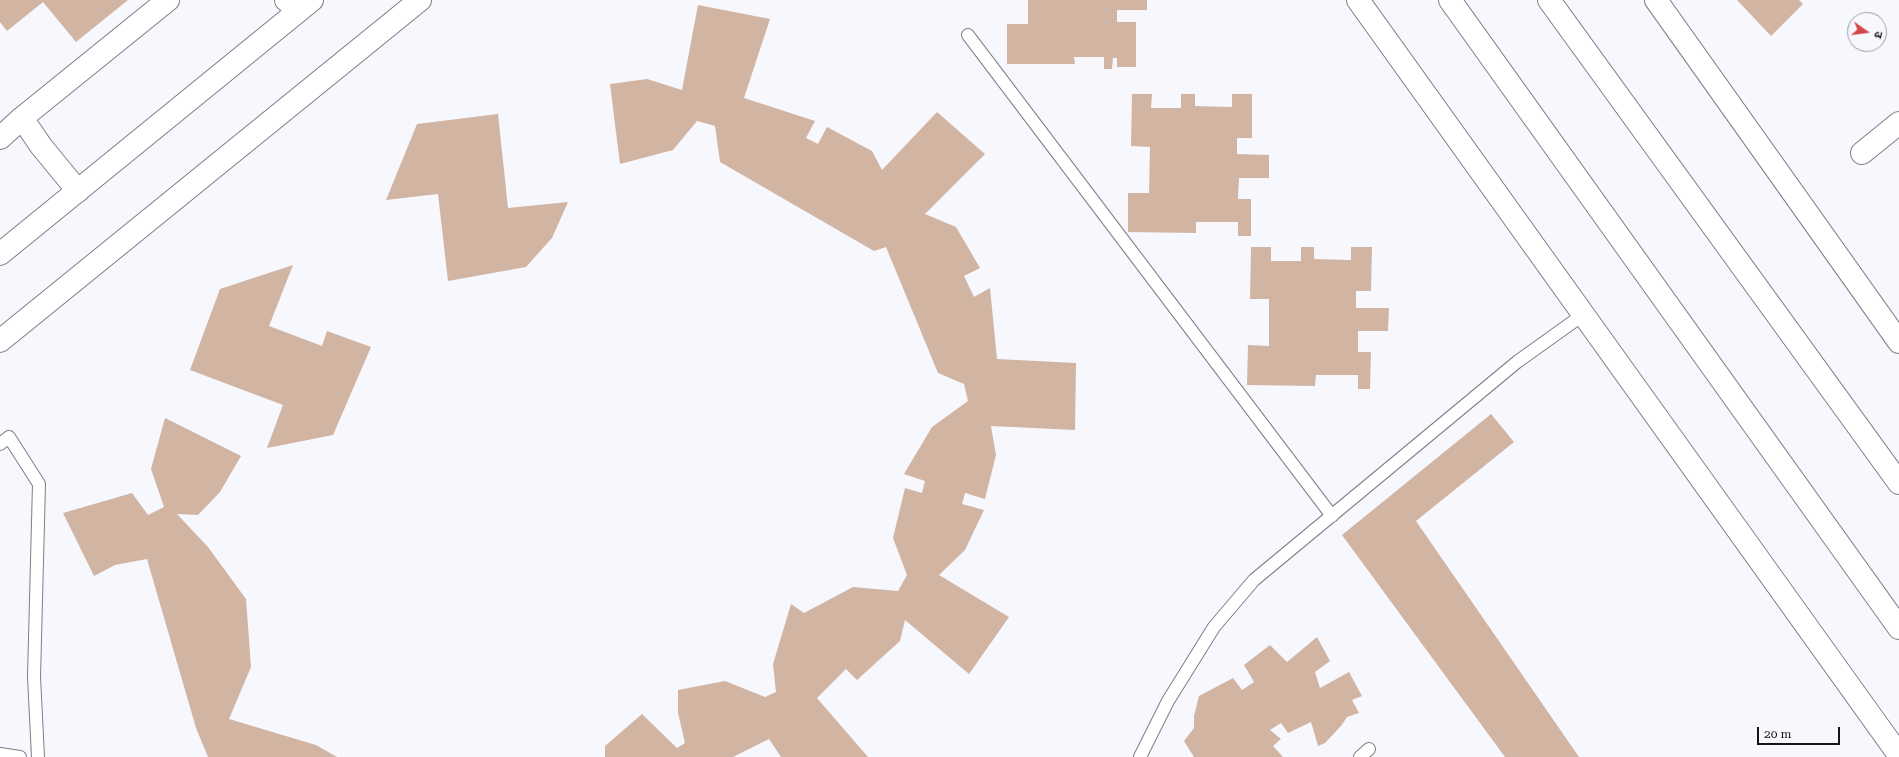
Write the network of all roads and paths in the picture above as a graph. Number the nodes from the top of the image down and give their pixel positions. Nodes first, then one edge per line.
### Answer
1 (168, 0) edge
2 (420, 0) edge
3 (1358, 0) edge
4 (1450, 0) edge
5 (1549, 0) edge
6 (1656, 0) edge
7 (299, 4) edge
8 (968, 35) dead end
9 (22, 118) junction
10 (1899, 123) edge
11 (0, 138) edge
12 (1862, 153) dead end
13 (78, 191) junction
14 (0, 254) edge
15 (1584, 314) junction
16 (0, 341) edge
17 (1899, 342) edge
18 (0, 444) edge
19 (1899, 483) edge
20 (1332, 516) junction
21 (1899, 628) edge
22 (0, 754) edge
23 (1899, 755) edge
24 (20, 757) edge
25 (38, 757) edge
26 (1140, 757) edge

1 - 9 street
2 - 16 street
3 - 15 street
4 - 21 street
5 - 19 street
6 - 17 street
7 - 13 street
8 - 20 lane
9 - 11 street
9 - 13 street
10 - 12 street
13 - 14 street
15 - 20 lane
15 - 23 street
18 - 25 lane
20 - 26 lane
22 - 24 lane

